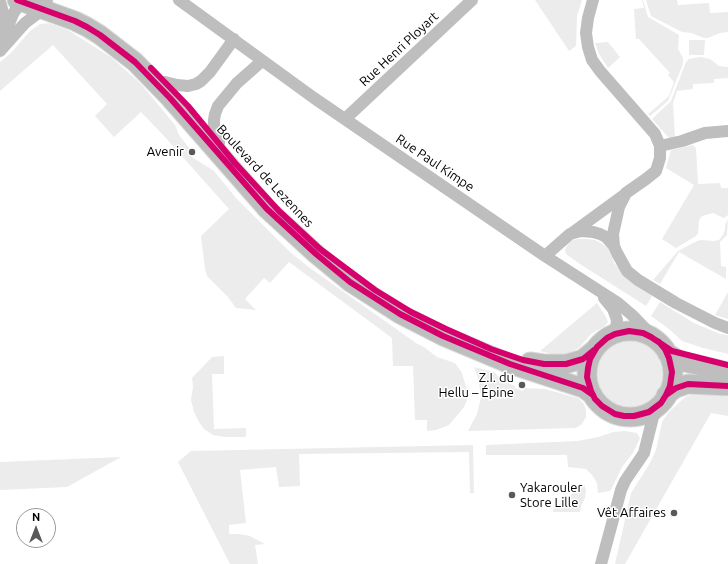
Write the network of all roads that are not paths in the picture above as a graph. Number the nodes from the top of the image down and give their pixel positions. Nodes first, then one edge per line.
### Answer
1 (20, 0) edge
2 (179, 0) edge
3 (472, 0) edge
4 (593, 0) edge
5 (0, 2) edge
6 (45, 3) edge
7 (234, 39) junction
8 (2, 41) edge
9 (0, 51) edge
10 (262, 61) junction
11 (165, 82) junction
12 (345, 119) junction
13 (728, 131) edge
14 (219, 143) junction
15 (660, 146) junction
16 (626, 193) junction
17 (570, 234) junction
18 (614, 246) junction
19 (545, 256) junction
20 (593, 288) junction
21 (728, 328) edge
22 (611, 335) junction
23 (661, 346) junction
24 (594, 350) junction
25 (728, 372) edge
26 (728, 386) edge
27 (593, 395) junction
28 (663, 399) junction
29 (601, 564) edge

1 - 6 main road, Boulevard de Lezennes
1 - 8 street
2 - 7 street, Rue Paul Kimpe
3 - 12 street, Rue Henri Ployart
4 - 15 street
5 - 8 street
6 - 9 street
6 - 11 main road, Boulevard de Lezennes
6 - 27 main road, Boulevard de Lezennes
7 - 10 street, Rue Paul Kimpe
7 - 11 street
10 - 12 street, Rue Paul Kimpe
10 - 14 street
11 - 14 main road, Boulevard de Lezennes
12 - 19 street, Rue Paul Kimpe
13 - 15 street
14 - 24 main road, Boulevard de Lezennes
15 - 16 street
16 - 17 street
16 - 18 street
17 - 18 street
17 - 19 street
18 - 21 street
19 - 20 street, Rue Paul Kimpe
20 - 22 street, Rue Paul Kimpe
20 - 23 street, Rue Paul Kimpe
22 - 23 main road
22 - 24 main road
23 - 25 main road
23 - 28 main road
24 - 27 main road
26 - 28 main road
27 - 28 main road
28 - 29 street

